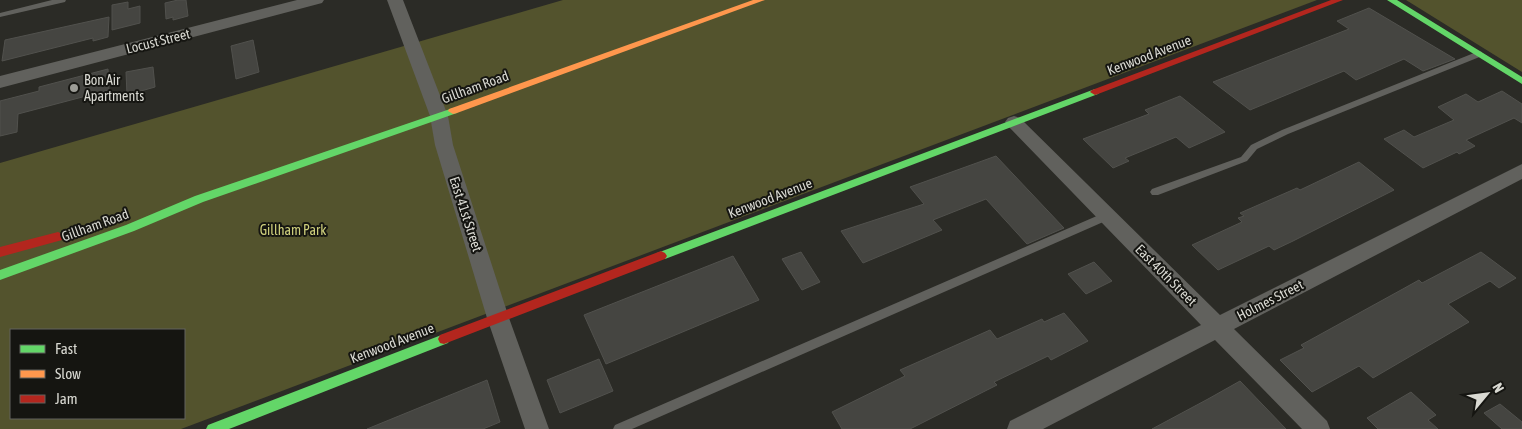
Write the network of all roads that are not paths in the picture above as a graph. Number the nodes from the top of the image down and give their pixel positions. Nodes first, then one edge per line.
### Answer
1 (62, 0) edge
2 (316, 0) edge
3 (395, 0) edge
4 (761, 0) edge
5 (1339, 0) edge
6 (1391, 0) edge
7 (0, 15) edge
8 (1479, 54) junction
9 (1522, 81) edge
10 (0, 82) edge
11 (440, 116) junction
12 (1014, 122) junction
13 (1522, 171) edge
14 (1155, 192) dead end
15 (199, 199) junction
16 (1106, 216) junction
17 (110, 222) dead end
18 (0, 252) edge
19 (0, 260) edge
20 (0, 275) edge
21 (498, 318) junction
22 (1217, 328) junction
23 (213, 429) edge
24 (537, 429) edge
25 (619, 429) edge
26 (1019, 429) edge
27 (1318, 429) edge

1 - 7 lane
2 - 10 street, Locust Street
3 - 11 street, East 41st Street
4 - 11 street, Gillham Road
5 - 12 street, Kenwood Avenue
6 - 8 street
8 - 9 street
8 - 14 lane
11 - 15 street, Gillham Road
11 - 21 street, East 41st Street
12 - 16 street, East 40th Street
12 - 21 street, Kenwood Avenue
13 - 22 street, Holmes Street
15 - 17 street, Gillham Road
15 - 20 street, Gillham Road
16 - 22 street, East 40th Street
16 - 25 lane
18 - 19 street, Gillham Road
21 - 23 street, Kenwood Avenue
21 - 24 street, East 41st Street
22 - 26 street, Holmes Street
22 - 27 street, East 40th Street

